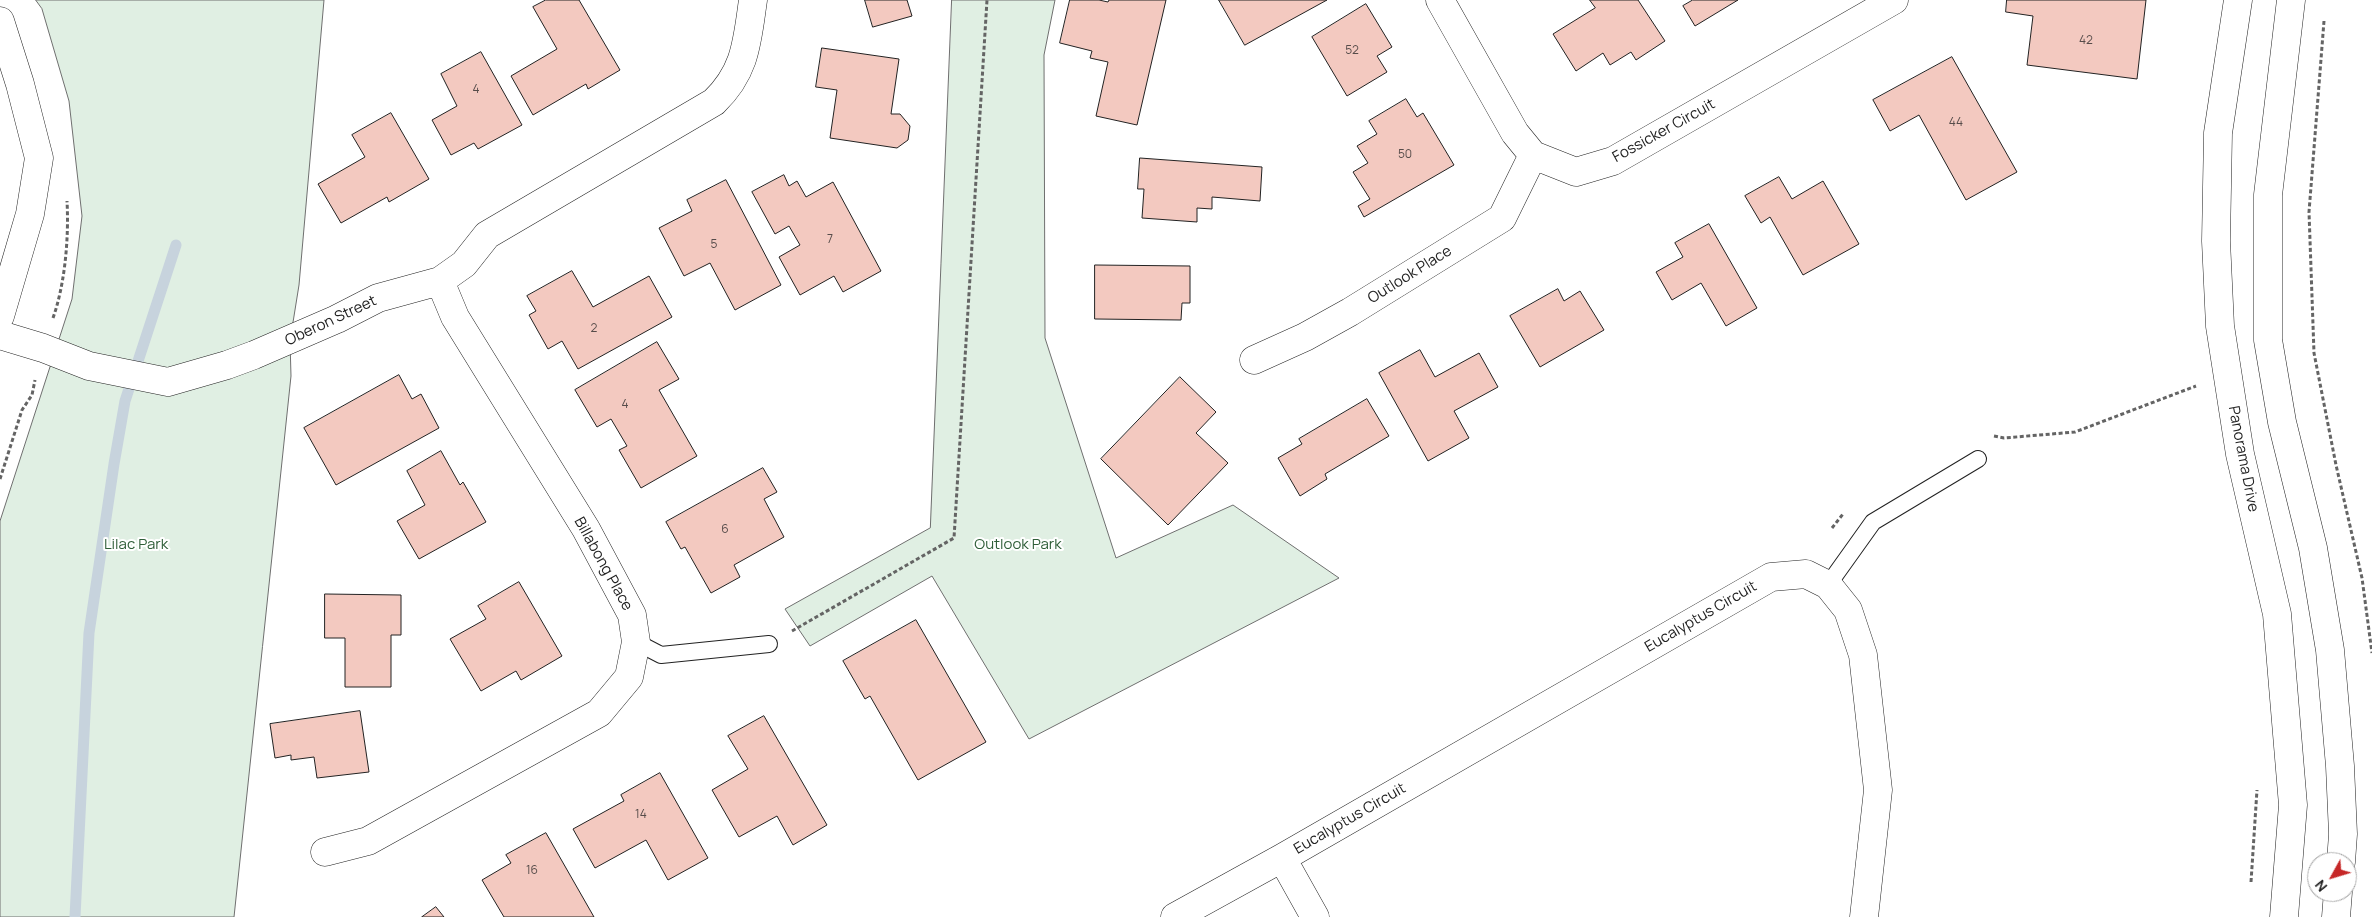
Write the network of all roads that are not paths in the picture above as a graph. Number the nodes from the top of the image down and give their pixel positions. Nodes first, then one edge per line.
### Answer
1 (753, 0) edge
2 (1440, 0) edge
3 (1894, 0) edge
4 (2238, 0) edge
5 (2291, 0) edge
6 (0, 21) edge
7 (1533, 155) junction
8 (440, 281) junction
9 (0, 316) edge
10 (0, 335) edge
11 (1254, 360) dead end
12 (1978, 459) dead end
13 (1828, 585) junction
14 (636, 642) junction
15 (770, 644) road end
16 (325, 852) dead end
17 (2342, 852) edge
18 (1282, 858) junction
19 (2337, 902) edge
20 (1174, 917) edge
21 (1315, 917) edge
22 (1864, 917) edge
23 (2284, 917) edge
24 (2336, 917) edge

1 - 8 street, Oberon Street
2 - 7 street, Fossicker Circuit
3 - 7 street, Fossicker Circuit
4 - 23 street, Panorama Drive
5 - 17 street
6 - 9 street
7 - 11 street, Outlook Place
8 - 10 street, Oberon Street
8 - 14 street, Billabong Place
12 - 13 lane
13 - 18 street, Eucalyptus Circuit
13 - 22 street, Eucalyptus Circuit
14 - 15 lane
14 - 16 street, Billabong Place
18 - 20 street, Eucalyptus Circuit
18 - 21 street, Eucalyptus Circuit
19 - 24 street

